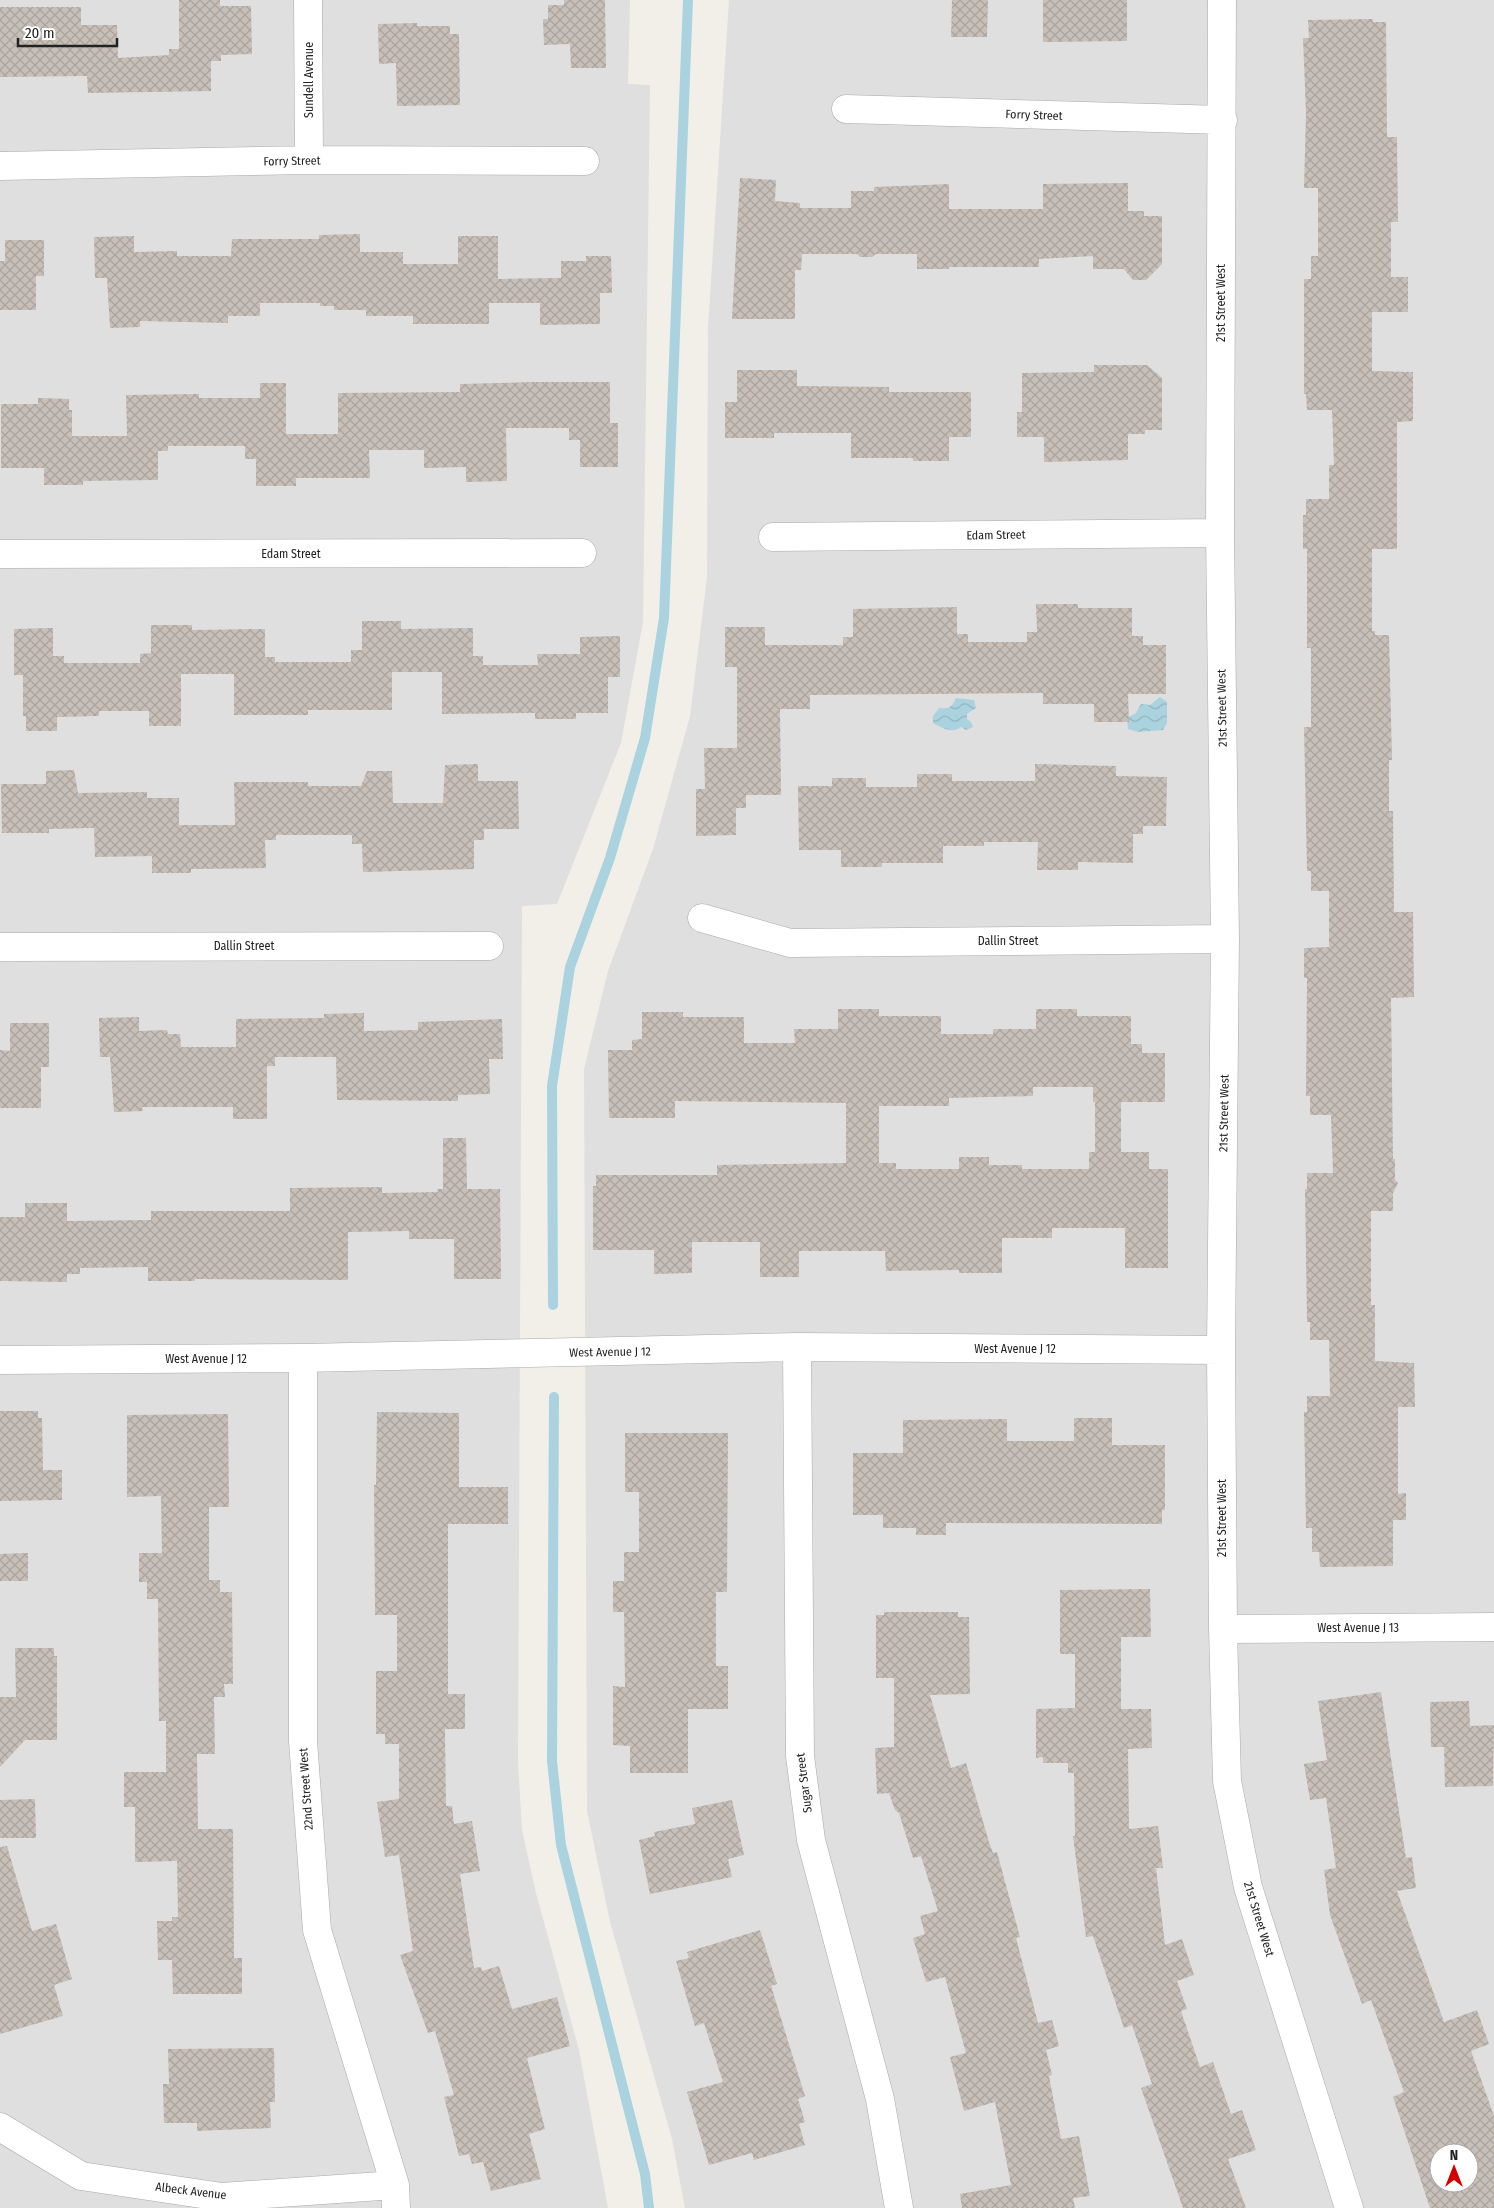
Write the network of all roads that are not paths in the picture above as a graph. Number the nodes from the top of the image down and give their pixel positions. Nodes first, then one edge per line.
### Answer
1 (308, 0) edge
2 (1222, 0) edge
3 (846, 109) dead end
4 (1223, 120) junction
5 (309, 160) junction
6 (585, 161) dead end
7 (0, 166) edge
8 (1220, 533) junction
9 (773, 537) dead end
10 (582, 553) dead end
11 (0, 554) edge
12 (702, 918) dead end
13 (1226, 939) junction
14 (489, 946) dead end
15 (0, 947) edge
16 (797, 1347) junction
17 (1221, 1350) junction
18 (303, 1358) junction
19 (0, 1360) edge
20 (1494, 1627) edge
21 (1223, 1629) junction
22 (0, 2127) edge
23 (396, 2196) edge
24 (899, 2208) edge
25 (1350, 2208) edge

1 - 5 street, Sundell Avenue
2 - 4 street, 21st Street West
3 - 4 street, Forry Street
4 - 8 street, 21st Street West
5 - 6 street, Forry Street
5 - 7 street, Forry Street
8 - 9 street, Edam Street
8 - 13 street, 21st Street West
10 - 11 street, Edam Street
12 - 13 street, Dallin Street
13 - 17 street, 21st Street West
14 - 15 street, Dallin Street
16 - 17 street, West Avenue J 12
16 - 18 street, West Avenue J 12
16 - 24 street, Sugar Street
17 - 21 street, 21st Street West
18 - 19 street, West Avenue J 12
18 - 23 street, 22nd Street West
20 - 21 street, West Avenue J 13
21 - 25 street, 21st Street West
22 - 23 street, Albeck Avenue

